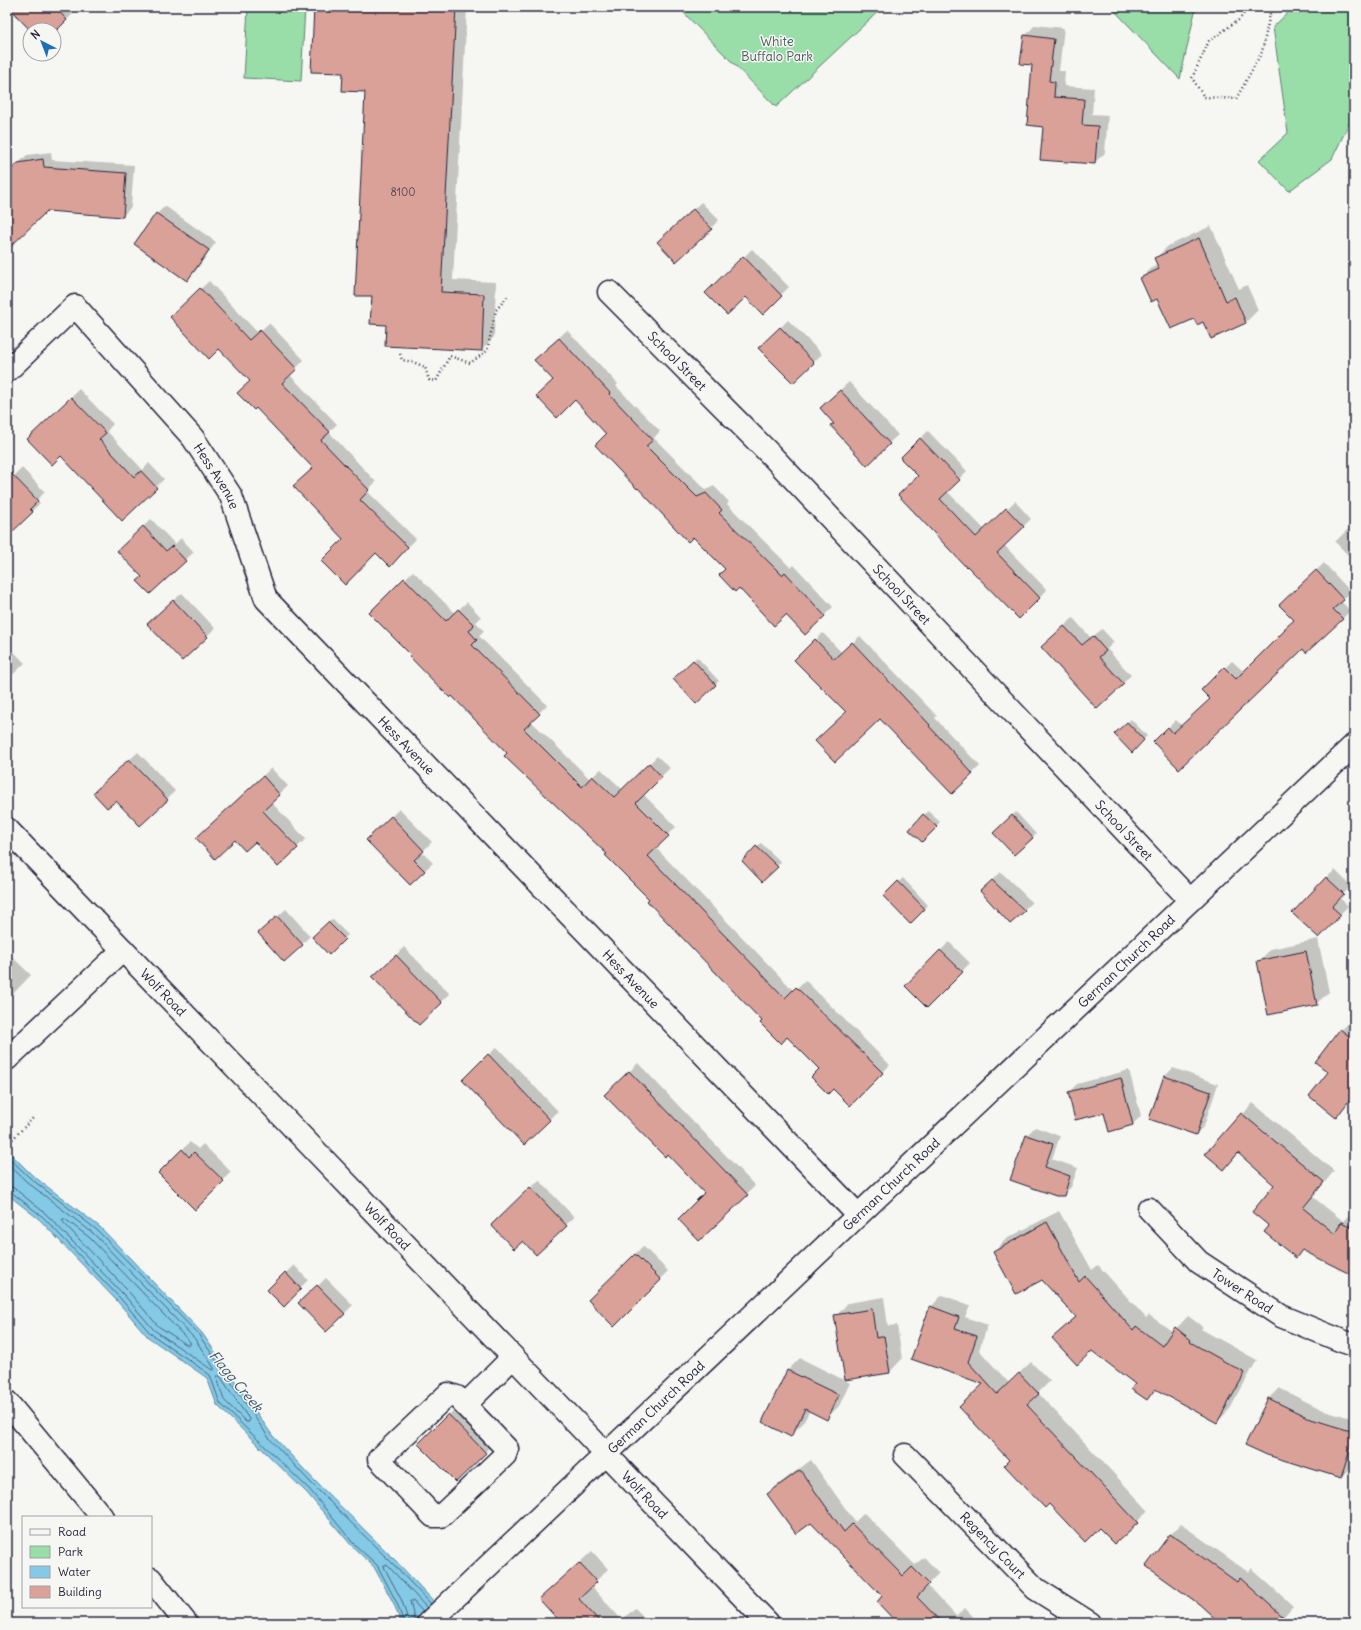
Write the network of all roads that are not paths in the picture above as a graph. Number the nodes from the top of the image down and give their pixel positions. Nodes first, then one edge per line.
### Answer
1 (609, 292) dead end
2 (7, 371) edge
3 (1354, 745) edge
4 (7, 828) edge
5 (1190, 900) junction
6 (123, 950) junction
7 (7, 1059) edge
8 (1149, 1209) dead end
9 (858, 1215) junction
10 (1354, 1345) edge
11 (513, 1357) junction
12 (461, 1401) junction
13 (7, 1402) edge
14 (606, 1454) junction
15 (905, 1456) dead end
16 (101, 1516) edge
17 (152, 1580) edge
18 (186, 1623) edge
19 (428, 1623) edge
20 (768, 1623) edge
21 (1090, 1623) edge

1 - 5 street, School Street
2 - 9 street, Hess Avenue
3 - 5 street, German Church Road
4 - 6 street, Wolf Road
5 - 9 street, German Church Road
6 - 7 street
6 - 11 street, Wolf Road
8 - 10 street, Tower Road
9 - 14 street, German Church Road
11 - 12 street
11 - 14 street, Wolf Road
12 - 12 street
13 - 16 street
14 - 19 street, German Church Road
14 - 20 street, Wolf Road
15 - 21 street, Regency Court
17 - 18 street

